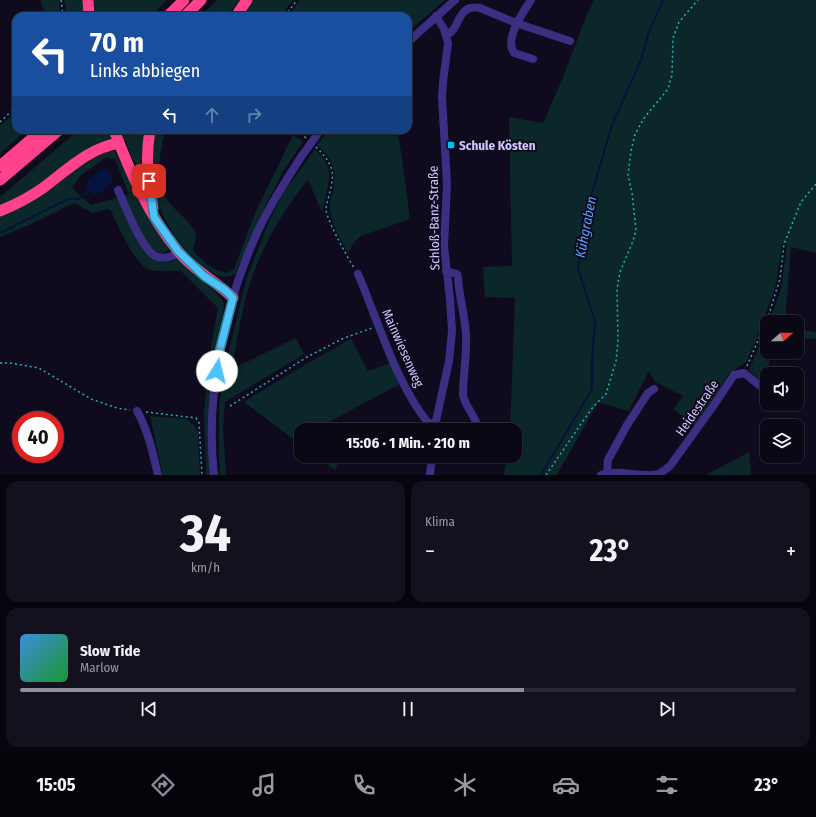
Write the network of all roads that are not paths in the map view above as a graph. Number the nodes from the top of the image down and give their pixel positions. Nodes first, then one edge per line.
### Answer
1 (88, 0) edge
2 (184, 0) edge
3 (201, 0) edge
4 (248, 0) edge
5 (455, 0) edge
6 (531, 0) edge
7 (174, 8) edge
8 (89, 12) edge
9 (189, 12) edge
10 (239, 12) edge
11 (436, 16) junction
12 (516, 24) junction
13 (445, 32) junction
14 (412, 38) edge
15 (570, 41) dead end
16 (532, 59) dead end
17 (37, 134) edge
18 (54, 134) edge
19 (115, 134) edge
20 (149, 134) edge
21 (318, 134) edge
22 (119, 144) junction
23 (0, 166) edge
24 (0, 180) edge
25 (118, 190) dead end
26 (0, 211) edge
27 (154, 217) junction
28 (179, 252) junction
29 (446, 271) junction
30 (358, 274) road end
31 (233, 298) junction
32 (760, 387) edge
33 (654, 389) dead end
34 (137, 411) road end
35 (428, 423) edge
36 (436, 423) edge
37 (477, 423) edge
38 (431, 463) edge
39 (604, 474) edge
40 (158, 475) edge
41 (214, 475) edge
42 (430, 475) edge
43 (648, 475) edge
44 (652, 475) edge

1 - 8 highway
2 - 7 highway
3 - 9 highway
4 - 10 highway
5 - 11 street
6 - 12 street
11 - 13 street
11 - 14 street
12 - 13 street
12 - 15 street
12 - 16 street
13 - 29 street, Schloß-Banz-Straße
17 - 23 highway
18 - 24 highway
19 - 22 highway
20 - 27 highway
21 - 31 street, bridge
22 - 26 highway
22 - 27 highway
25 - 28 street
27 - 28 highway
28 - 31 highway
29 - 36 street, Schloß-Banz-Straße
29 - 37 street
30 - 35 street, Mainwiesenweg
31 - 41 street
32 - 44 street, Heidestraße
33 - 39 street
34 - 40 street
38 - 42 street
39 - 43 street

